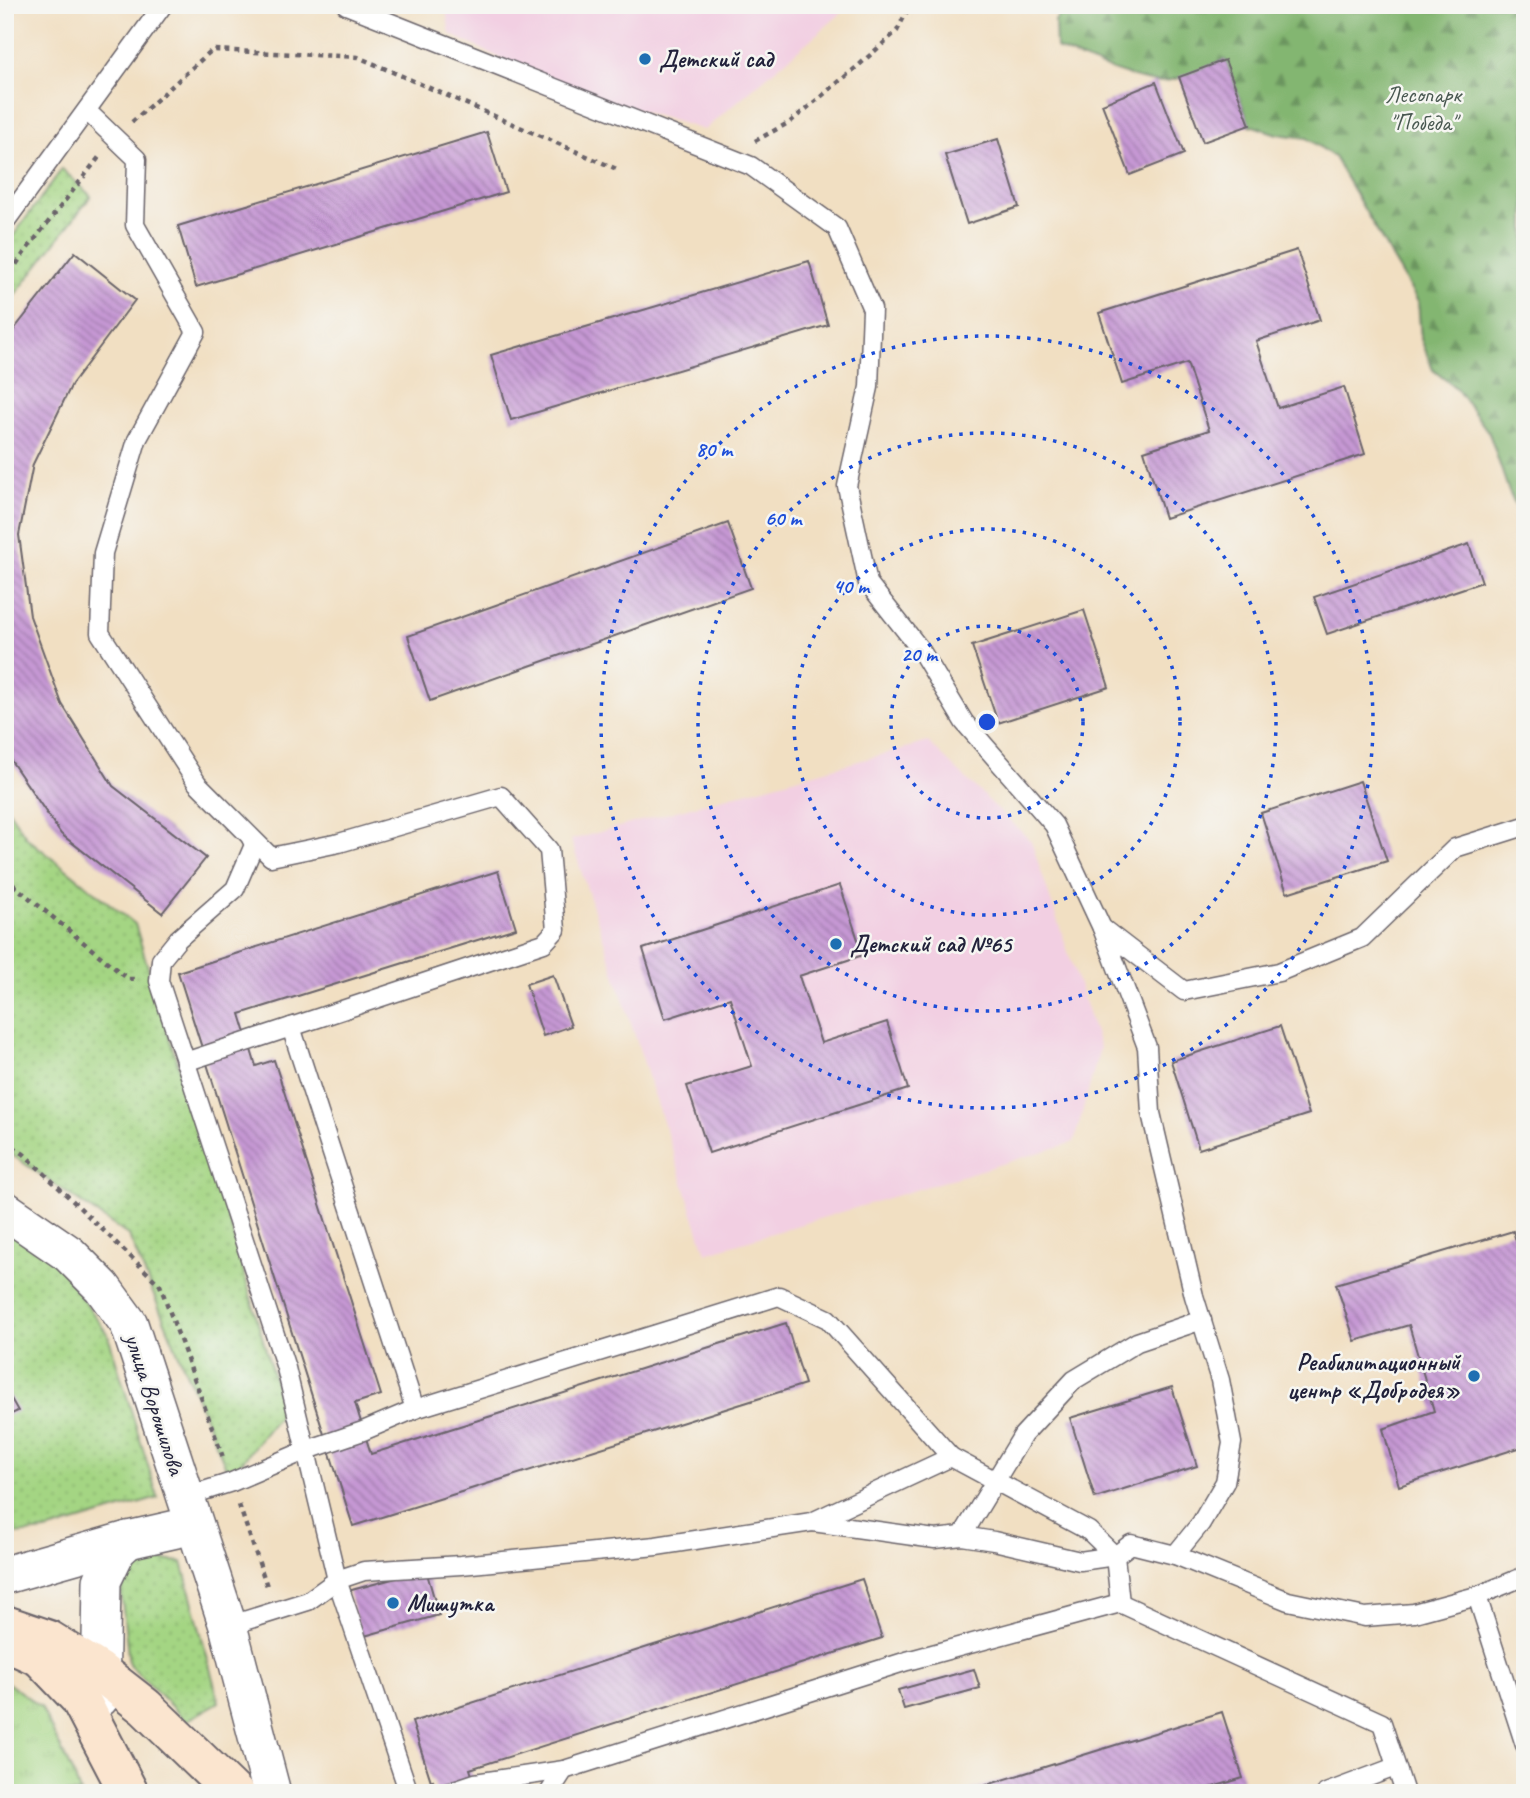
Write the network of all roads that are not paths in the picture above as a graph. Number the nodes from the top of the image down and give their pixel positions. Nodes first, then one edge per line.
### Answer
1 (163, 5) edge
2 (346, 5) edge
3 (87, 111) junction
4 (5, 222) edge
5 (1525, 827) edge
6 (251, 838) junction
7 (1102, 928) junction
8 (291, 1027) junction
9 (185, 1062) junction
10 (5, 1210) edge
11 (1202, 1320) junction
12 (415, 1409) junction
13 (307, 1450) junction
14 (951, 1457) junction
15 (993, 1481) junction
16 (190, 1511) junction
17 (812, 1522) junction
18 (962, 1536) junction
19 (128, 1540) junction
20 (1175, 1555) junction
21 (1115, 1556) junction
22 (5, 1575) edge
23 (1525, 1576) edge
24 (337, 1580) junction
25 (1477, 1596) junction
26 (1120, 1603) junction
27 (5, 1625) edge
28 (228, 1626) junction
29 (5, 1641) edge
30 (90, 1685) junction
31 (1525, 1745) edge
32 (1395, 1767) junction
33 (564, 1770) junction
34 (129, 1791) edge
35 (234, 1793) edge
36 (272, 1793) edge
37 (409, 1793) edge
38 (445, 1793) edge
39 (549, 1793) edge
40 (1326, 1793) edge
41 (1405, 1793) edge

1 - 3 lane
2 - 7 lane
3 - 4 lane
3 - 6 lane
5 - 7 lane
6 - 8 lane
6 - 9 lane
7 - 11 lane
8 - 9 lane
8 - 12 lane
9 - 13 lane
10 - 16 street, улица Ворошилова
11 - 15 lane
11 - 20 lane
12 - 13 lane
12 - 14 lane
13 - 16 lane
13 - 24 lane
14 - 15 lane
14 - 17 lane
15 - 18 lane
15 - 21 lane
16 - 19 street
16 - 28 street, улица Ворошилова
17 - 18 lane
17 - 24 lane
18 - 21 lane
19 - 22 street
19 - 30 street
20 - 21 lane
20 - 25 lane
21 - 26 lane
23 - 25 lane
24 - 28 lane
24 - 37 lane
25 - 31 lane
26 - 32 lane
26 - 33 lane
27 - 30 main road
28 - 36 street, улица Ворошилова
29 - 30 main road
30 - 34 main road
30 - 35 main road
32 - 40 lane
32 - 41 lane
33 - 38 lane
33 - 39 lane

